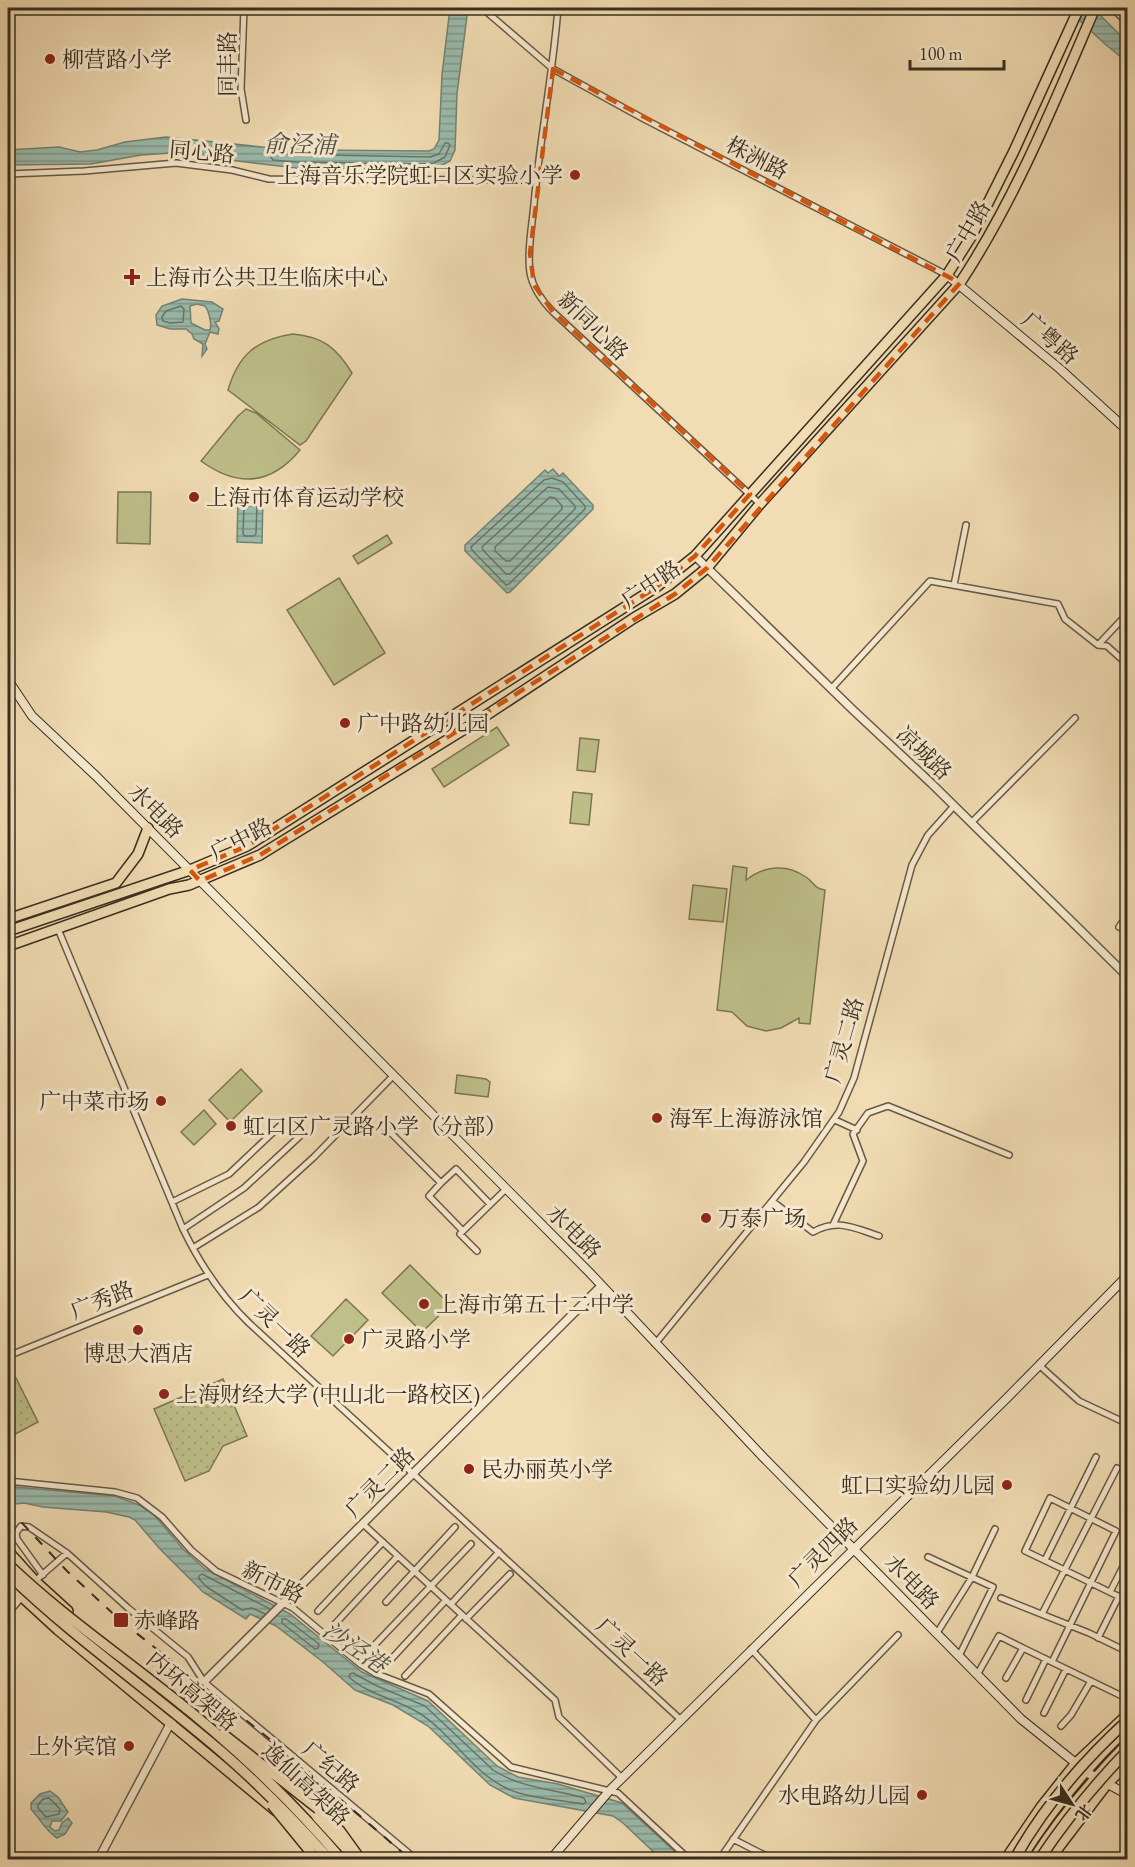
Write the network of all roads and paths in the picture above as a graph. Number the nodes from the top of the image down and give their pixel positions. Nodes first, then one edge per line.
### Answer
1 (244, 8) edge
2 (482, 8) edge
3 (558, 8) edge
4 (1095, 8) edge
5 (1112, 8) edge
6 (1077, 12) edge
7 (1128, 23) edge
8 (553, 69) junction
9 (246, 120) dead end
10 (8, 174) edge
11 (536, 180) junction
12 (947, 275) junction
13 (960, 284) junction
14 (1128, 431) edge
15 (750, 494) junction
16 (760, 504) junction
17 (966, 525) dead end
18 (695, 556) junction
19 (707, 568) junction
20 (954, 585) junction
21 (1128, 612) edge
22 (1098, 645) junction
23 (1128, 665) edge
24 (8, 680) edge
25 (831, 689) junction
26 (1075, 718) dead end
27 (954, 806) junction
28 (971, 823) junction
29 (148, 828) junction
30 (190, 870) junction
31 (169, 877) junction
32 (200, 881) junction
33 (54, 911) dead end
34 (1128, 914) edge
35 (8, 919) edge
36 (1119, 927) dead end
37 (58, 929) junction
38 (8, 932) edge
39 (10, 944) edge
40 (1128, 977) edge
41 (393, 1075) junction
42 (354, 1116) junction
43 (835, 1120) junction
44 (284, 1122) dead end
45 (857, 1130) junction
46 (299, 1137) dead end
47 (1009, 1155) dead end
48 (441, 1183) junction
49 (507, 1189) junction
50 (772, 1201) junction
51 (172, 1202) junction
52 (490, 1204) junction
53 (833, 1225) junction
54 (183, 1229) junction
55 (463, 1231) junction
56 (879, 1236) dead end
57 (193, 1248) junction
58 (477, 1251) dead end
59 (208, 1275) junction
60 (1128, 1275) edge
61 (601, 1286) junction
62 (655, 1344) junction
63 (8, 1356) edge
64 (1040, 1365) junction
65 (1128, 1424) edge
66 (1096, 1456) dead end
67 (1117, 1468) dead end
68 (414, 1474) junction
69 (8, 1481) edge
70 (1070, 1508) junction
71 (1091, 1519) junction
72 (363, 1524) junction
73 (454, 1527) dead end
74 (995, 1529) dead end
75 (383, 1542) junction
76 (471, 1544) dead end
77 (854, 1547) junction
78 (8, 1551) edge
79 (499, 1552) junction
80 (67, 1553) junction
81 (398, 1556) junction
82 (928, 1557) dead end
83 (1128, 1557) edge
84 (1045, 1560) junction
85 (8, 1564) edge
86 (1065, 1570) junction
87 (414, 1571) junction
88 (8, 1574) edge
89 (510, 1574) dead end
90 (972, 1577) junction
91 (39, 1578) junction
92 (1090, 1583) junction
93 (8, 1584) edge
94 (430, 1585) junction
95 (1110, 1592) junction
96 (1119, 1596) junction
97 (20, 1597) junction
98 (1001, 1598) dead end
99 (1128, 1601) edge
100 (386, 1602) dead end
101 (448, 1602) junction
102 (282, 1606) junction
103 (318, 1611) dead end
104 (8, 1612) edge
105 (1042, 1614) junction
106 (464, 1617) junction
107 (334, 1625) dead end
108 (1070, 1625) junction
109 (937, 1633) junction
110 (898, 1635) dead end
111 (1098, 1638) junction
112 (1023, 1648) junction
113 (751, 1649) junction
114 (1128, 1652) edge
115 (366, 1654) dead end
116 (959, 1656) junction
117 (1049, 1660) junction
118 (111, 1668) dead end
119 (382, 1668) dead end
120 (1066, 1669) junction
121 (977, 1675) junction
122 (405, 1676) dead end
123 (1006, 1678) dead end
124 (1091, 1681) junction
125 (204, 1682) junction
126 (168, 1694) junction
127 (1128, 1699) edge
128 (1026, 1700) dead end
129 (184, 1704) junction
130 (1044, 1713) dead end
131 (1128, 1714) edge
132 (680, 1719) junction
133 (816, 1720) junction
134 (1128, 1720) edge
135 (170, 1724) junction
136 (1061, 1726) dead end
137 (1128, 1728) edge
138 (228, 1739) dead end
139 (1128, 1743) edge
140 (1128, 1750) edge
141 (1076, 1763) junction
142 (1128, 1763) edge
143 (1086, 1771) junction
144 (1096, 1777) junction
145 (622, 1778) junction
146 (1107, 1784) junction
147 (608, 1792) junction
148 (1128, 1795) edge
149 (733, 1839) junction
150 (754, 1850) junction
151 (98, 1860) edge
152 (317, 1860) edge
153 (324, 1860) edge
154 (330, 1860) edge
155 (342, 1860) edge
156 (350, 1860) edge
157 (355, 1860) edge
158 (361, 1860) edge
159 (417, 1860) edge
160 (550, 1860) edge
161 (690, 1860) edge
162 (719, 1860) edge
163 (752, 1860) edge
164 (774, 1860) edge
165 (1005, 1860) edge
166 (1014, 1860) edge
167 (1020, 1860) edge
168 (1033, 1860) edge
169 (1039, 1860) edge
170 (1049, 1860) edge

1 - 9 street, 同丰路
2 - 8 street, 株洲路
3 - 8 street, 新同心路
4 - 13 main road, 广中路
5 - 7 street
6 - 12 main road, 广中路
8 - 11 street, 新同心路
8 - 12 street, 株洲路
10 - 11 street, 同心路
11 - 15 street, 新同心路
12 - 13 main road, 广粤路
12 - 15 main road, 广中路
13 - 14 main road, 广粤路
13 - 16 main road, 广中路
15 - 16 street, 新同心路
15 - 18 main road, 广中路
16 - 19 main road, 广中路
17 - 20 street
18 - 19 street, 凉城路
18 - 30 main road, 广中路
19 - 25 street, 凉城路
19 - 32 main road, 广中路
20 - 22 street
20 - 25 street
21 - 22 street
22 - 23 street
24 - 29 main road, 水电路
25 - 27 street, 凉城路
26 - 28 street
27 - 28 street, 凉城路
27 - 43 street, 广灵二路
28 - 40 street, 凉城路
29 - 30 main road, 水电路
29 - 35 main road
30 - 31 main road, 广中路
30 - 32 main road, 水电路
31 - 33 main road
31 - 38 main road, 广中路
32 - 37 main road, 广中路
32 - 41 main road, 水电路
34 - 36 street
37 - 39 main road, 广中路
37 - 51 street, 广灵一路
41 - 42 street
41 - 49 main road, 水电路
42 - 48 street
42 - 57 street
43 - 45 street
43 - 50 street, 广灵二路
44 - 51 street
45 - 47 street
45 - 53 street
46 - 54 street
48 - 52 street
48 - 55 street
49 - 52 street
49 - 61 main road, 水电路
50 - 53 street
50 - 62 street, 广灵二路
51 - 54 street, 广灵一路
52 - 55 street
53 - 56 street
54 - 57 street, 广灵一路
55 - 58 street
57 - 59 street, 广灵一路
59 - 63 street, 广秀路
59 - 68 street, 广灵一路
60 - 64 main road, 广灵四路
61 - 62 main road, 水电路
61 - 68 street, 广灵二路
62 - 77 main road, 水电路
64 - 65 street
64 - 77 main road, 广灵四路
66 - 70 street
67 - 71 street
68 - 72 street, 广灵二路
68 - 79 street, 广灵一路
69 - 102 street, 新市路
70 - 71 street
70 - 84 street
70 - 84 street
71 - 86 street
71 - 92 street
72 - 75 street
72 - 102 street, 广灵二路
73 - 87 street
74 - 90 street
75 - 81 street
75 - 103 street
76 - 94 street
77 - 109 main road, 水电路
77 - 113 main road, 广灵四路
78 - 91 main road
79 - 101 street
79 - 132 street, 广灵一路
80 - 91 street
80 - 91 street, 广纪路
80 - 125 street, 广纪路
81 - 87 street
81 - 107 street
82 - 90 street
83 - 95 street
84 - 86 street
85 - 126 main road, 内环高架路, bridge
86 - 92 street
86 - 105 street
87 - 94 street
87 - 100 street
88 - 154 main road, 内环高架路, bridge
89 - 106 street
90 - 109 street
90 - 116 street
91 - 97 street
91 - 129 main road
92 - 95 street
92 - 108 street
93 - 97 main road
94 - 101 street
94 - 115 street
95 - 96 street
96 - 99 street
96 - 111 street
97 - 104 street
97 - 135 main road
98 - 105 street
101 - 106 street
101 - 119 street
102 - 125 street, 广灵二路
102 - 147 street, 新市路
105 - 108 street
106 - 122 street
106 - 145 street
108 - 111 street
108 - 117 street
109 - 116 main road, 水电路
110 - 133 street
111 - 114 street
112 - 117 street
112 - 121 street
112 - 123 street
113 - 132 main road, 广灵四路
113 - 133 street
116 - 121 main road, 水电路
117 - 120 street
117 - 128 street
118 - 152 main road, 逸仙高架路, bridge
120 - 124 street
120 - 130 street
121 - 141 main road, 水电路
124 - 127 street
124 - 136 street
125 - 129 street, 广灵二路
125 - 159 street, 广纪路
126 - 155 main road, 内环高架路, bridge
126 - 158 main road, bridge
129 - 135 street
129 - 156 main road
131 - 141 main road
132 - 145 main road, 广灵四路
133 - 149 street
134 - 166 main road, bridge
135 - 151 street
135 - 153 main road
137 - 143 main road
138 - 157 main road, 逸仙高架路, bridge
139 - 144 main road
140 - 169 main road, bridge
141 - 143 main road, 水电路
141 - 165 main road
142 - 146 main road
143 - 144 main road, 水电路
143 - 167 main road
144 - 146 main road, 水电路
144 - 168 main road
145 - 147 main road, 广灵四路
146 - 148 main road, 水电路
146 - 170 main road
147 - 160 main road, 广灵四路
147 - 161 street, 新市路
149 - 150 street
149 - 162 street
150 - 163 street
150 - 164 street

